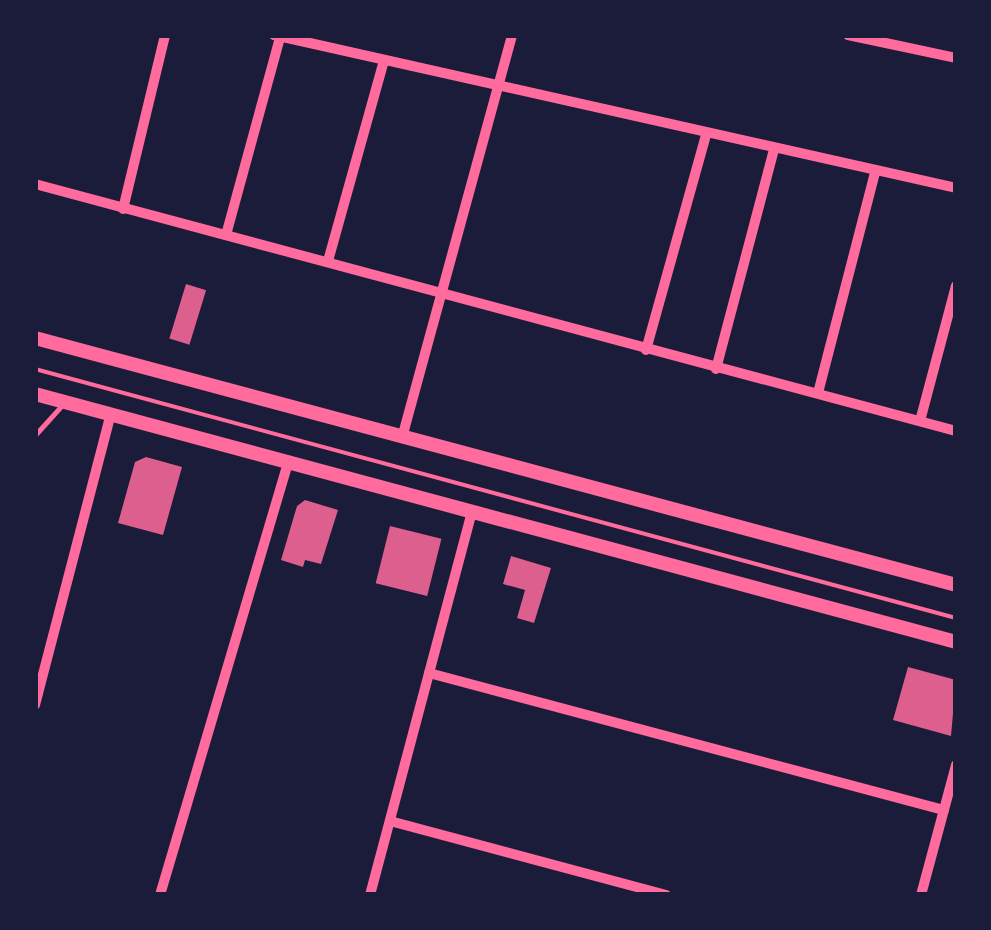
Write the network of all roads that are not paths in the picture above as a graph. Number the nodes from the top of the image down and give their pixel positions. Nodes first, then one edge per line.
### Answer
1 (165, 35) edge
2 (512, 35) edge
3 (848, 35) edge
4 (277, 36) edge
5 (956, 58) edge
6 (383, 64) junction
7 (499, 90) junction
8 (706, 135) junction
9 (774, 150) junction
10 (875, 172) junction
11 (35, 184) edge
12 (956, 188) edge
13 (123, 209) junction
14 (226, 235) junction
15 (328, 261) junction
16 (956, 286) edge
17 (441, 295) junction
18 (35, 338) edge
19 (646, 350) junction
20 (716, 369) junction
21 (35, 394) edge
22 (818, 394) junction
23 (64, 403) junction
24 (110, 417) junction
25 (920, 421) junction
26 (956, 431) edge
27 (404, 434) junction
28 (35, 436) edge
29 (288, 464) junction
30 (472, 512) junction
31 (956, 585) edge
32 (956, 642) edge
33 (429, 674) junction
34 (35, 705) edge
35 (956, 765) edge
36 (944, 810) junction
37 (390, 821) junction
38 (160, 895) edge
39 (370, 895) edge
40 (666, 895) edge
41 (921, 895) edge

1 - 13 street
2 - 7 street
3 - 5 street
4 - 6 street
4 - 14 street
6 - 7 street
6 - 15 street
7 - 8 street
7 - 17 street
8 - 9 street
8 - 19 street
9 - 10 street
9 - 20 street
10 - 12 street
10 - 22 street
11 - 13 street
13 - 14 street
14 - 15 street
15 - 17 street
16 - 25 street
17 - 19 street
17 - 27 street
18 - 27 main road
19 - 20 street
20 - 22 street
21 - 23 main road
22 - 25 street
23 - 24 main road
23 - 28 lane
24 - 29 main road
24 - 34 street
25 - 26 street
27 - 31 main road
29 - 30 main road
29 - 38 street
30 - 32 main road
30 - 33 street
33 - 36 street
33 - 37 street
35 - 36 street
36 - 41 street
37 - 39 street
37 - 40 street

